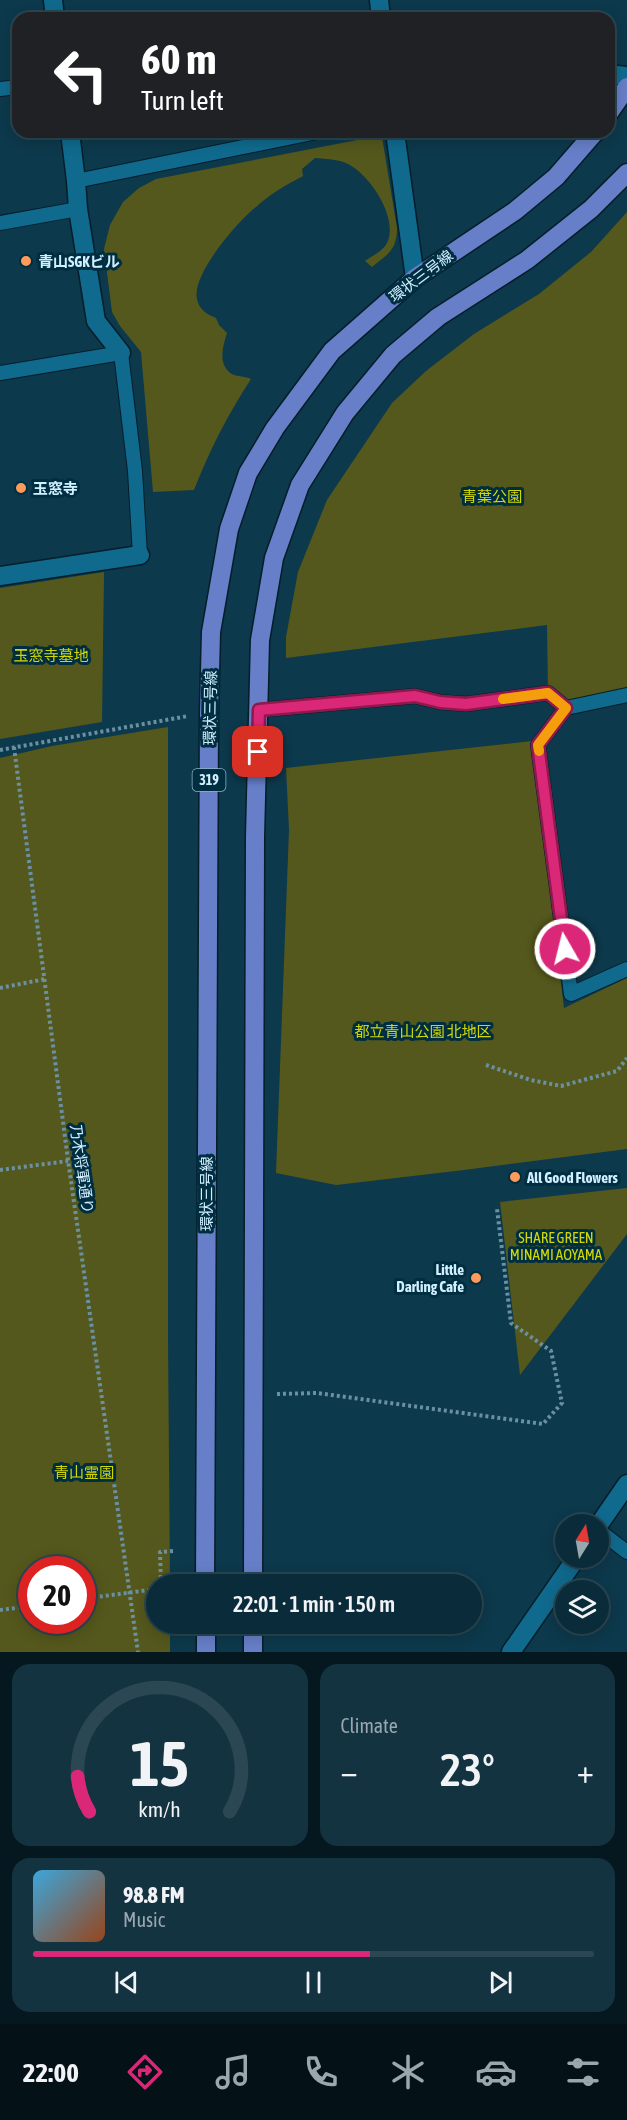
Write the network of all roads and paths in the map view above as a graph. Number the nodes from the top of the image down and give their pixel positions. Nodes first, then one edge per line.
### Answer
1 (627, 87) edge
2 (615, 104) edge
3 (71, 138) edge
4 (287, 138) edge
5 (396, 138) edge
6 (590, 138) edge
7 (627, 173) edge
8 (76, 181) junction
9 (78, 209) junction
10 (0, 223) edge
11 (415, 278) junction
12 (121, 353) junction
13 (0, 373) edge
14 (140, 555) joint
15 (0, 576) edge
16 (627, 694) edge
17 (566, 708) junction
18 (259, 710) junction
19 (209, 713) junction
20 (14, 747) junction
21 (0, 750) edge
22 (627, 969) edge
23 (45, 979) junction
24 (0, 988) edge
25 (627, 1058) edge
26 (486, 1065) dead end
27 (68, 1161) junction
28 (0, 1170) edge
29 (496, 1209) dead end
30 (277, 1394) dead end
31 (627, 1484) edge
32 (606, 1514) edge
33 (609, 1538) edge
34 (173, 1551) dead end
35 (627, 1552) edge
36 (569, 1568) edge
37 (161, 1574) edge
38 (205, 1574) edge
39 (253, 1574) edge
40 (146, 1591) edge
41 (131, 1593) junction
42 (96, 1597) edge
43 (18, 1608) edge
44 (0, 1610) edge
45 (206, 1634) edge
46 (253, 1634) edge
47 (138, 1652) edge
48 (206, 1652) edge
49 (253, 1652) edge
50 (511, 1652) edge

1 - 2 main road
3 - 8 street
4 - 8 lane
5 - 11 street
6 - 11 main road, 環状三号線 / 319
7 - 18 main road
8 - 9 street
9 - 10 lane
9 - 12 street
11 - 19 main road, 環状三号線 / 319
12 - 13 lane
12 - 14 lane
14 - 15 street
16 - 17 lane
17 - 18 lane
17 - 22 lane
18 - 39 main road
19 - 20 path
19 - 38 main road, 環状三号線 / 319
20 - 21 path
20 - 23 path, 乃木将軍通り
23 - 24 path
23 - 27 path, 乃木将軍通り
25 - 26 path
27 - 28 path
27 - 41 path, 乃木将軍通り
29 - 30 path
31 - 32 street
33 - 35 lane
34 - 37 path
36 - 50 street
40 - 41 path
41 - 42 path
41 - 47 path, 乃木将軍通り
43 - 44 path
45 - 48 main road
46 - 49 main road

